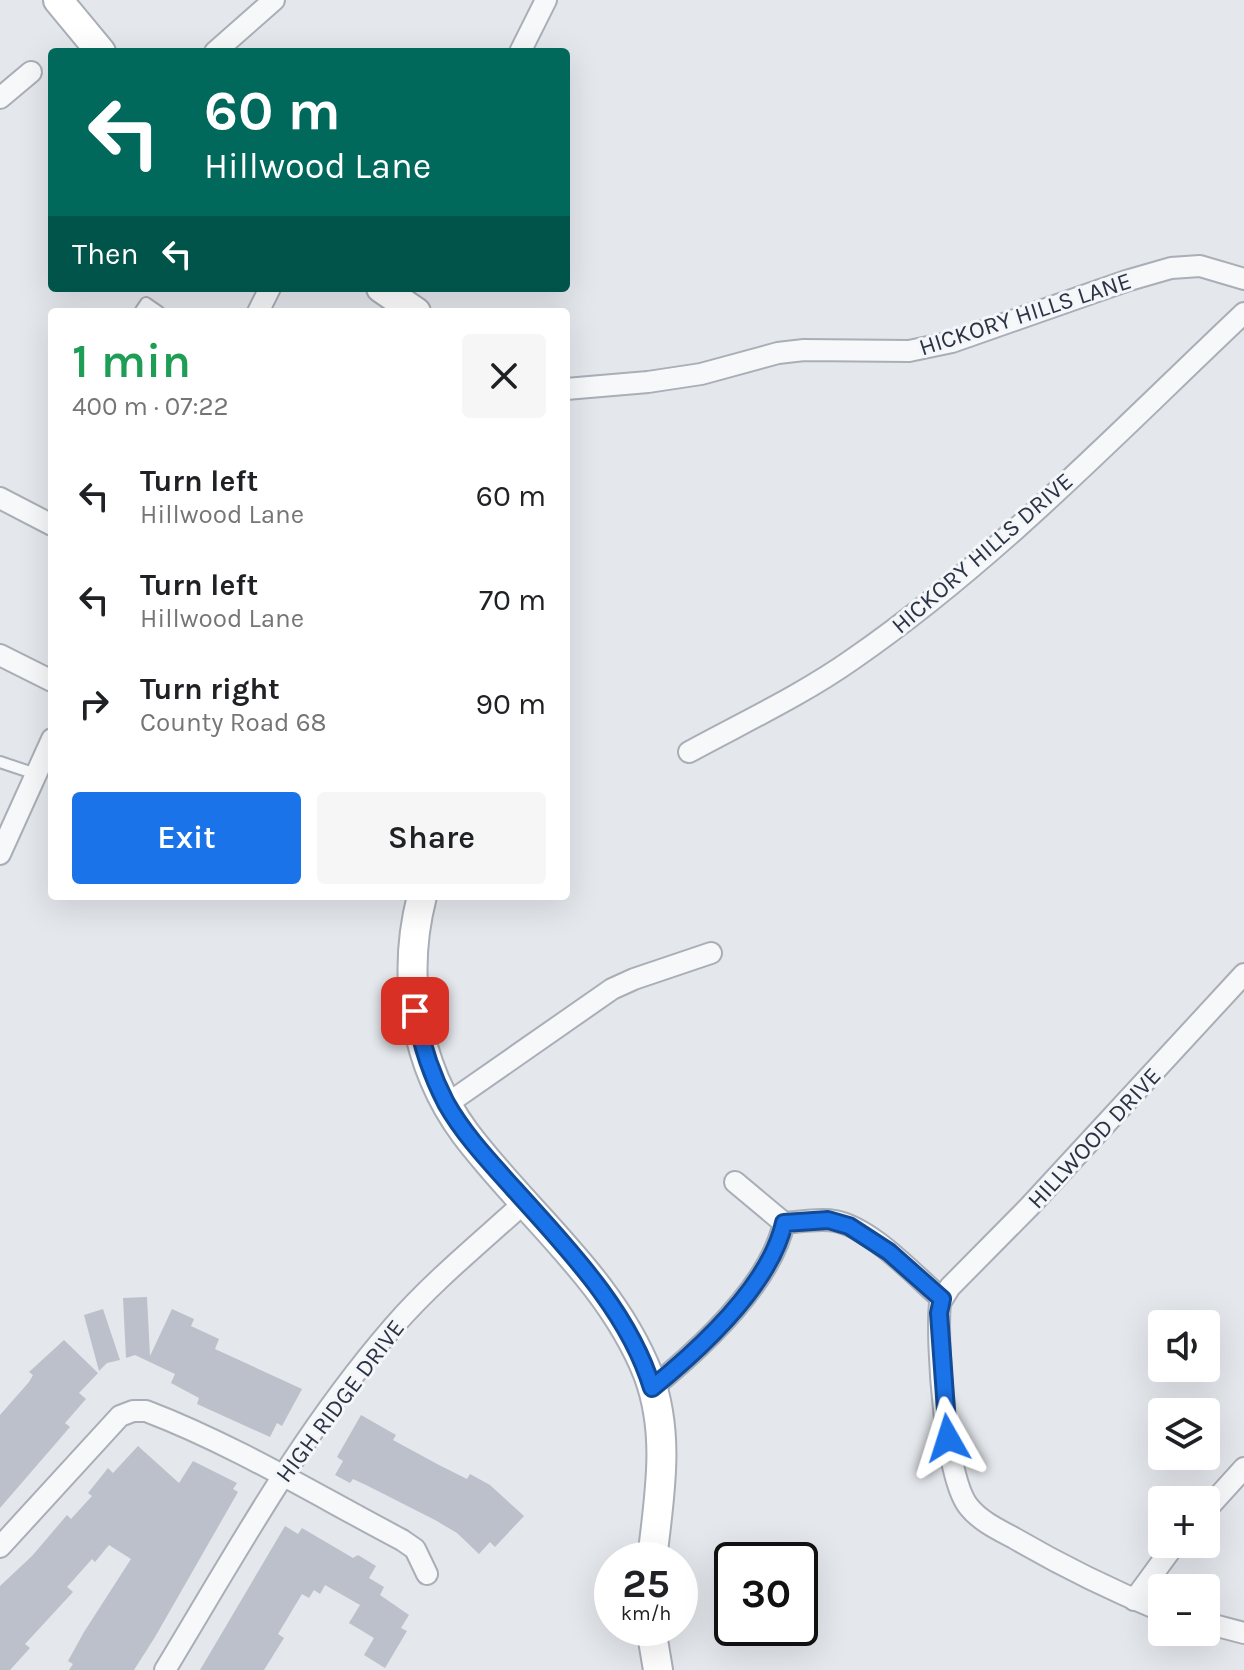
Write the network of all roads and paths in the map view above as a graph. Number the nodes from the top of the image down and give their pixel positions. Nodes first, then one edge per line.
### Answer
1 (58, 0) edge
2 (274, 0) edge
3 (546, 0) edge
4 (98, 48) edge
5 (220, 48) edge
6 (522, 48) edge
7 (31, 72) dead end
8 (0, 98) edge
9 (1244, 279) edge
10 (391, 292) edge
11 (411, 308) edge
12 (1244, 313) edge
13 (570, 389) edge
14 (0, 498) edge
15 (48, 523) edge
16 (0, 655) edge
17 (48, 679) edge
18 (48, 748) edge
19 (689, 752) dead end
20 (0, 762) edge
21 (36, 774) junction
22 (0, 854) edge
23 (421, 900) edge
24 (711, 953) dead end
25 (1244, 974) edge
26 (447, 1104) junction
27 (735, 1182) dead end
28 (525, 1202) junction
29 (784, 1223) junction
30 (942, 1299) junction
31 (652, 1388) junction
32 (1244, 1468) edge
33 (282, 1476) junction
34 (1220, 1495) edge
35 (654, 1542) edge
36 (0, 1547) edge
37 (1165, 1558) edge
38 (427, 1574) dead end
39 (1134, 1600) junction
40 (1148, 1606) edge
41 (1220, 1627) edge
42 (1244, 1633) edge
43 (654, 1646) edge
44 (165, 1670) edge
45 (658, 1670) edge

1 - 4 street
2 - 5 street
3 - 6 street
7 - 8 street
9 - 13 street, HICKORY HILLS LANE
10 - 11 street
12 - 19 street, HICKORY HILLS DRIVE
14 - 15 street
16 - 17 street
18 - 21 street
20 - 21 lane
21 - 22 street
23 - 26 street
24 - 26 street
25 - 30 street, HILLWOOD DRIVE
26 - 28 street
27 - 29 street
28 - 31 street
28 - 33 street, HIGH RIDGE DRIVE
29 - 30 street
29 - 31 street
30 - 39 street
31 - 35 street
32 - 34 street
33 - 36 street
33 - 38 street
33 - 44 street, HIGH RIDGE DRIVE
37 - 39 street
39 - 40 street
41 - 42 street
43 - 45 street

